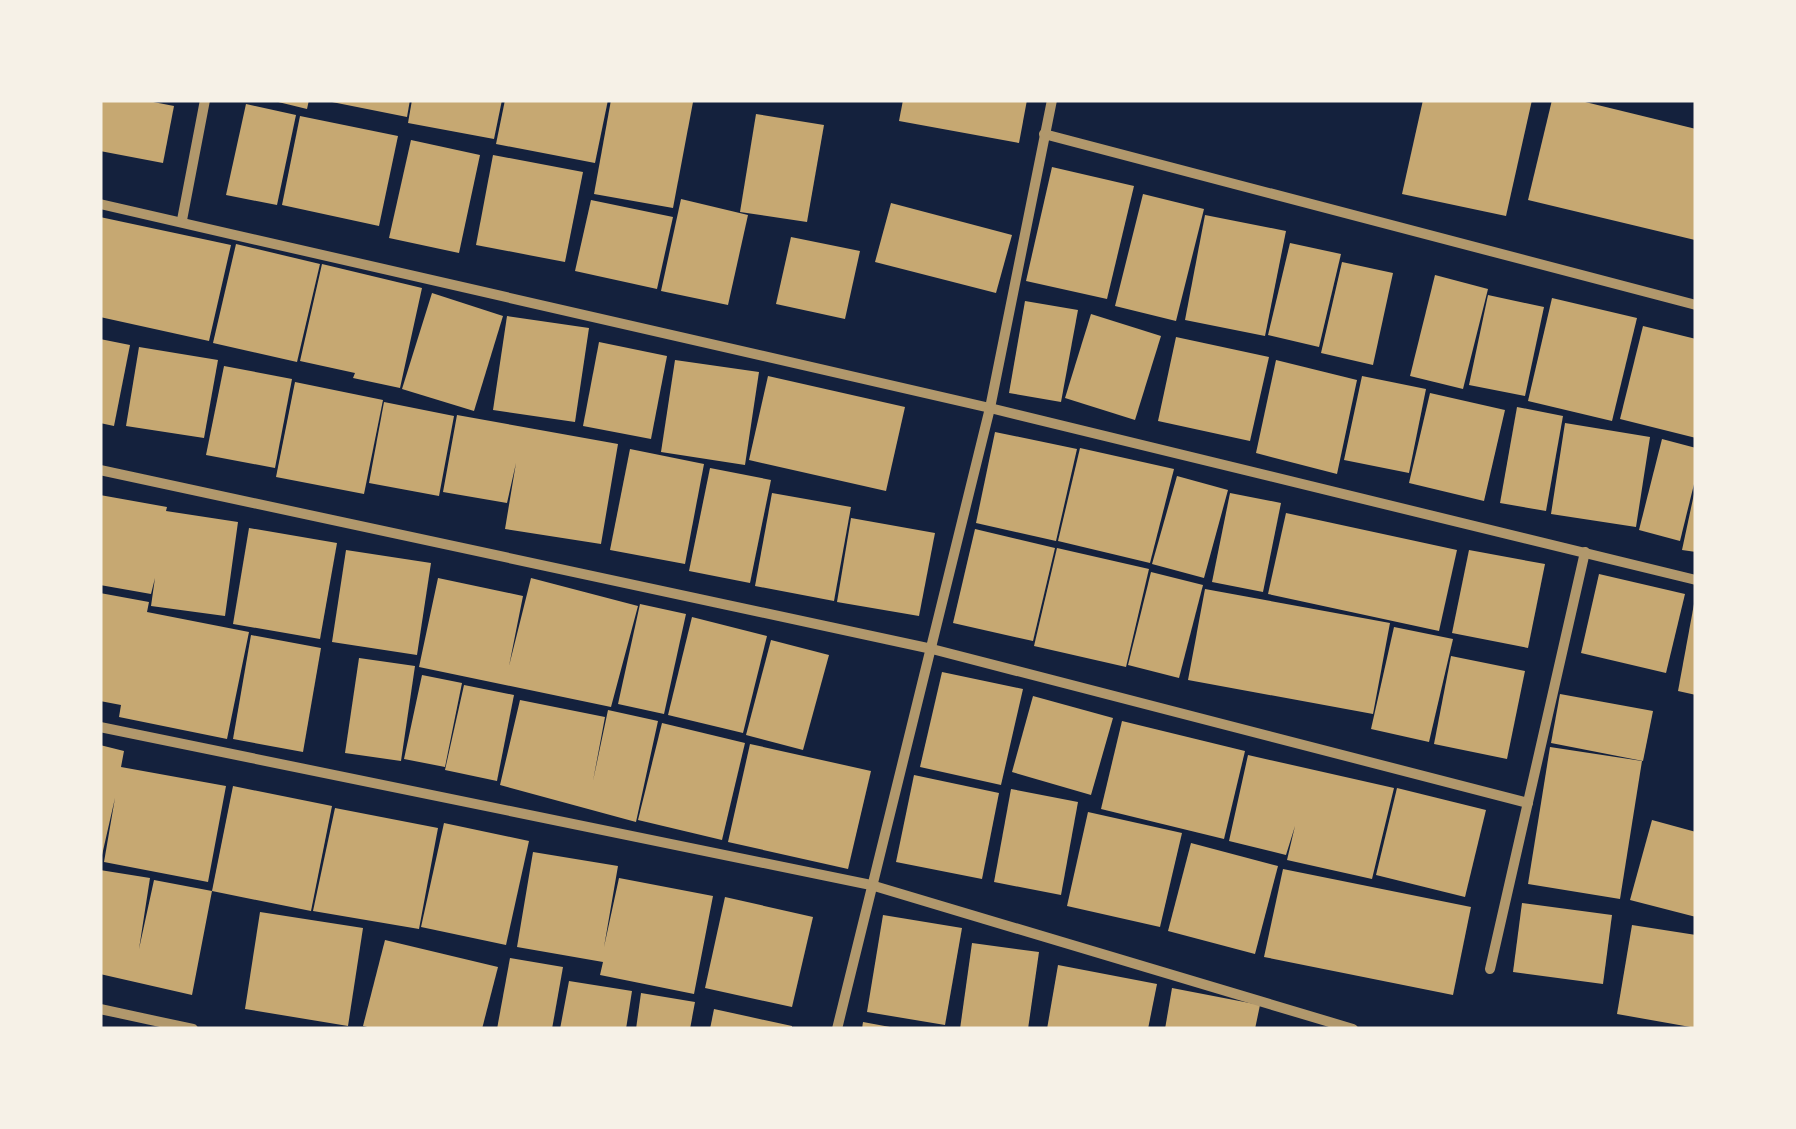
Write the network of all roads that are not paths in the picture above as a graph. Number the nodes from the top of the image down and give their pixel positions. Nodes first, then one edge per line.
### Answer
1 (205, 100) edge
2 (1052, 100) edge
3 (1044, 134) junction
4 (100, 204) edge
5 (182, 220) junction
6 (1696, 305) edge
7 (990, 408) junction
8 (100, 470) edge
9 (1584, 552) junction
10 (1696, 580) edge
11 (932, 648) junction
12 (100, 727) edge
13 (1528, 803) junction
14 (870, 885) junction
15 (1490, 969) dead end
16 (100, 1009) edge
17 (193, 1029) edge
18 (836, 1029) edge
19 (1352, 1029) edge

1 - 5 street
2 - 3 street
3 - 6 street
3 - 7 street
4 - 5 street
5 - 7 street
7 - 9 street
7 - 11 street
8 - 11 street
9 - 10 street
9 - 13 street
11 - 13 street
11 - 14 street
12 - 14 street
13 - 15 street
14 - 18 street
14 - 19 street
16 - 17 street

